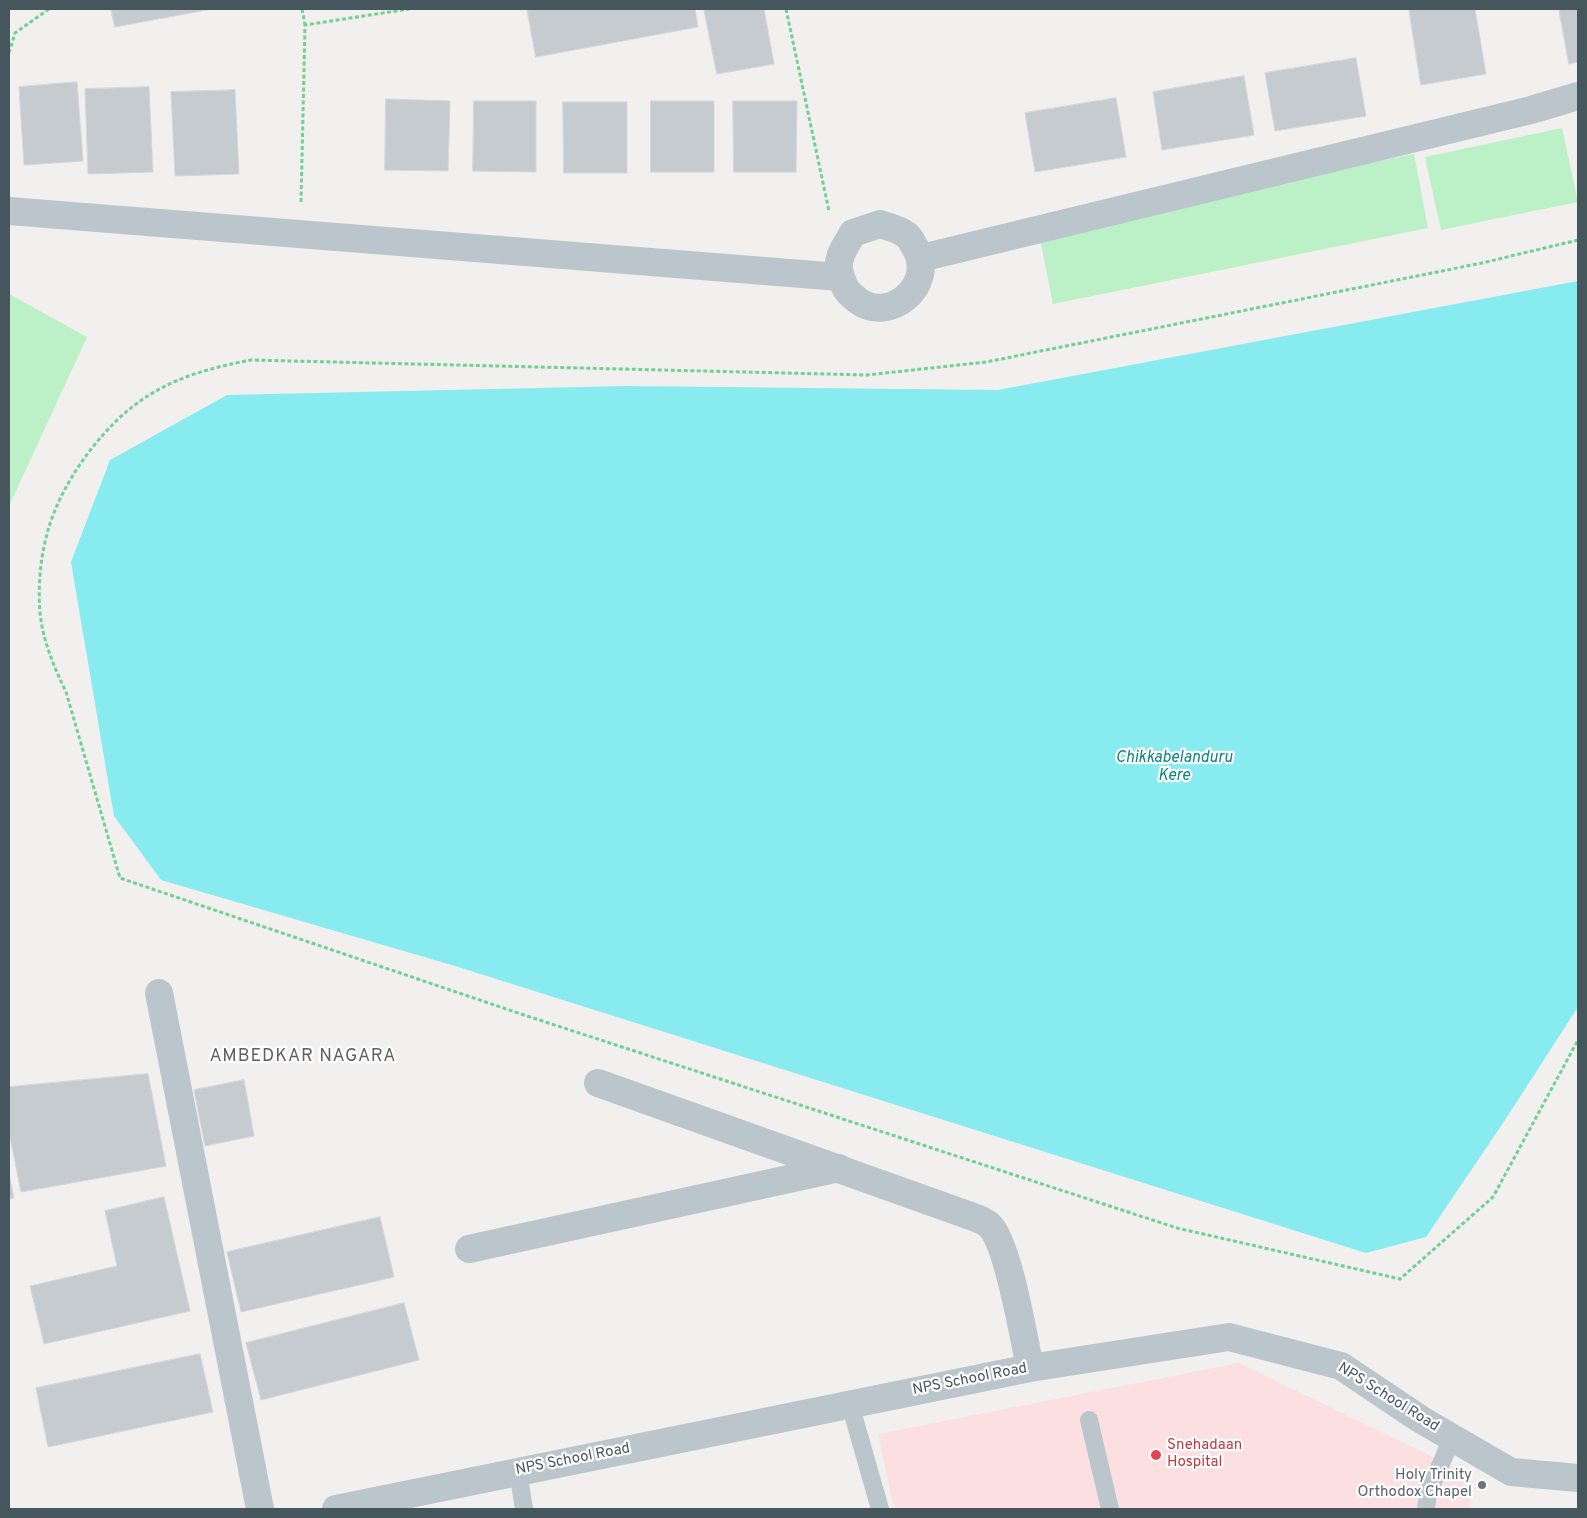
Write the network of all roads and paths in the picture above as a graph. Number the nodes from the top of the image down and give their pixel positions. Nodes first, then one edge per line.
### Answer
1 (49, 9) edge
2 (302, 9) edge
3 (409, 9) edge
4 (786, 9) edge
5 (305, 25) junction
6 (9, 53) edge
7 (1578, 96) edge
8 (9, 211) edge
9 (300, 235) junction
10 (1578, 240) edge
11 (921, 258) junction
12 (839, 267) junction
13 (159, 993) dead end
14 (1578, 1040) edge
15 (598, 1083) dead end
16 (839, 1168) junction
17 (469, 1249) dead end
18 (1030, 1368) junction
19 (850, 1404) junction
20 (1089, 1420) dead end
21 (1452, 1438) junction
22 (518, 1471) junction
23 (1578, 1478) edge
24 (260, 1509) edge
25 (336, 1509) edge
26 (524, 1509) edge
27 (880, 1509) edge
28 (1110, 1509) edge
29 (1426, 1509) edge

1 - 6 path
2 - 5 path
3 - 5 path
4 - 12 path
5 - 9 path
7 - 11 street
8 - 9 street
9 - 12 street
10 - 14 path
11 - 12 street
11 - 12 street
13 - 24 street
15 - 16 street
16 - 17 street
16 - 18 street
18 - 19 street, NPS School Road
18 - 21 street, NPS School Road
19 - 22 street, NPS School Road
19 - 27 lane
20 - 28 lane
21 - 23 street, NPS School Road
21 - 29 lane
22 - 25 street, NPS School Road
22 - 26 lane

